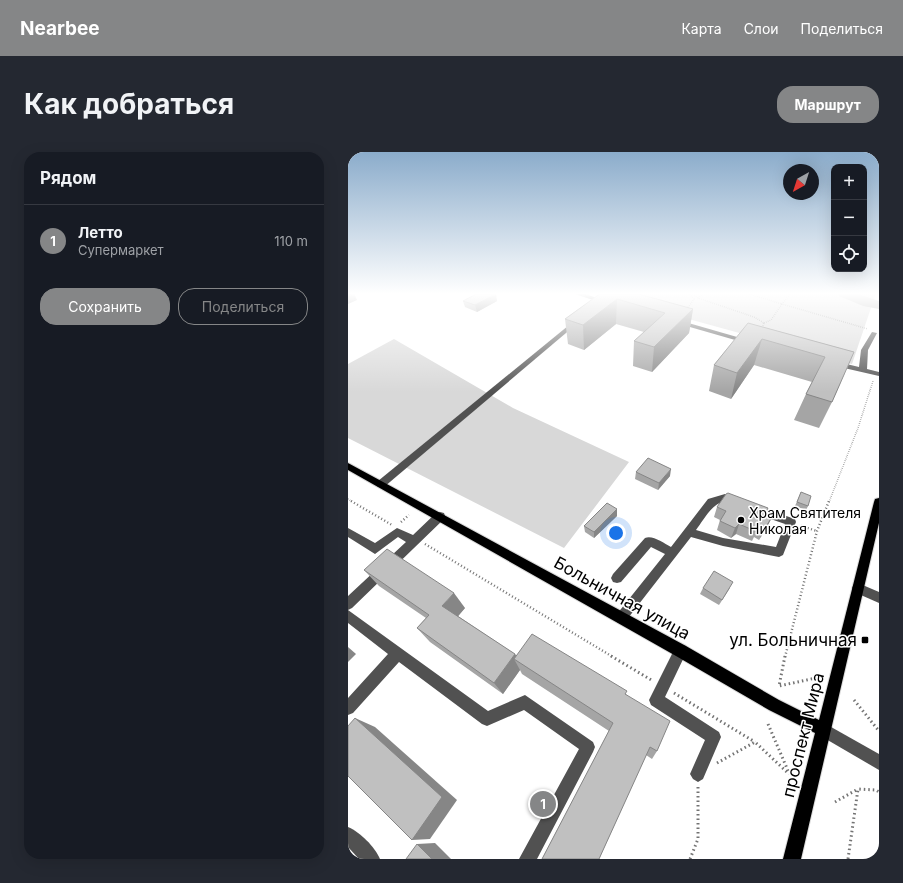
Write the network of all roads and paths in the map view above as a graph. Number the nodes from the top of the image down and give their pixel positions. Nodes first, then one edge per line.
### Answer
1 (571, 326) edge
2 (693, 326) edge
3 (763, 326) edge
4 (857, 326) edge
5 (761, 330) edge
6 (874, 333) joint
7 (756, 344) edge
8 (824, 361) edge
9 (865, 371) junction
10 (877, 374) edge
11 (348, 466) edge
12 (382, 484) junction
13 (348, 499) edge
14 (879, 502) edge
15 (409, 515) dead end
16 (440, 516) junction
17 (791, 522) junction
18 (400, 523) dead end
19 (396, 527) dead end
20 (817, 531) junction
21 (348, 532) edge
22 (689, 532) junction
23 (415, 540) junction
24 (673, 553) junction
25 (617, 578) dead end
26 (858, 588) junction
27 (879, 598) edge
28 (348, 604) edge
29 (348, 616) edge
30 (621, 618) junction
31 (681, 651) junction
32 (398, 653) junction
33 (816, 678) dead end
34 (663, 686) junction
35 (854, 700) dead end
36 (348, 708) edge
37 (768, 724) dead end
38 (824, 730) junction
39 (879, 731) edge
40 (755, 742) junction
41 (879, 762) edge
42 (698, 774) junction
43 (858, 789) junction
44 (879, 792) edge
45 (835, 802) dead end
46 (348, 835) edge
47 (371, 859) edge
48 (528, 859) edge
49 (690, 859) edge
50 (792, 859) edge
51 (848, 859) edge

1 - 12 street
2 - 7 street
3 - 5 path
4 - 6 path
6 - 9 street
8 - 9 street
9 - 10 street
10 - 20 path
11 - 12 main road, Больничная улица
12 - 16 main road, Больничная улица
13 - 19 path
14 - 26 main road, проспект Мира
15 - 18 path
16 - 23 street
16 - 30 main road, Больничная улица
17 - 20 path
17 - 22 street
17 - 22 street
20 - 33 path
21 - 23 street
22 - 24 street
23 - 28 street
23 - 34 path
24 - 25 street
24 - 30 street
26 - 27 street
26 - 38 main road, проспект Мира
29 - 32 street
30 - 31 main road, Больничная улица
31 - 34 street
31 - 38 main road, Больничная улица
32 - 36 street
32 - 48 street
34 - 40 path
34 - 42 street
35 - 39 path
37 - 40 path
38 - 41 street, Больничная улица
38 - 50 main road, проспект Мира
40 - 42 path
42 - 49 path
43 - 44 path
43 - 45 path
43 - 51 path
46 - 47 street

